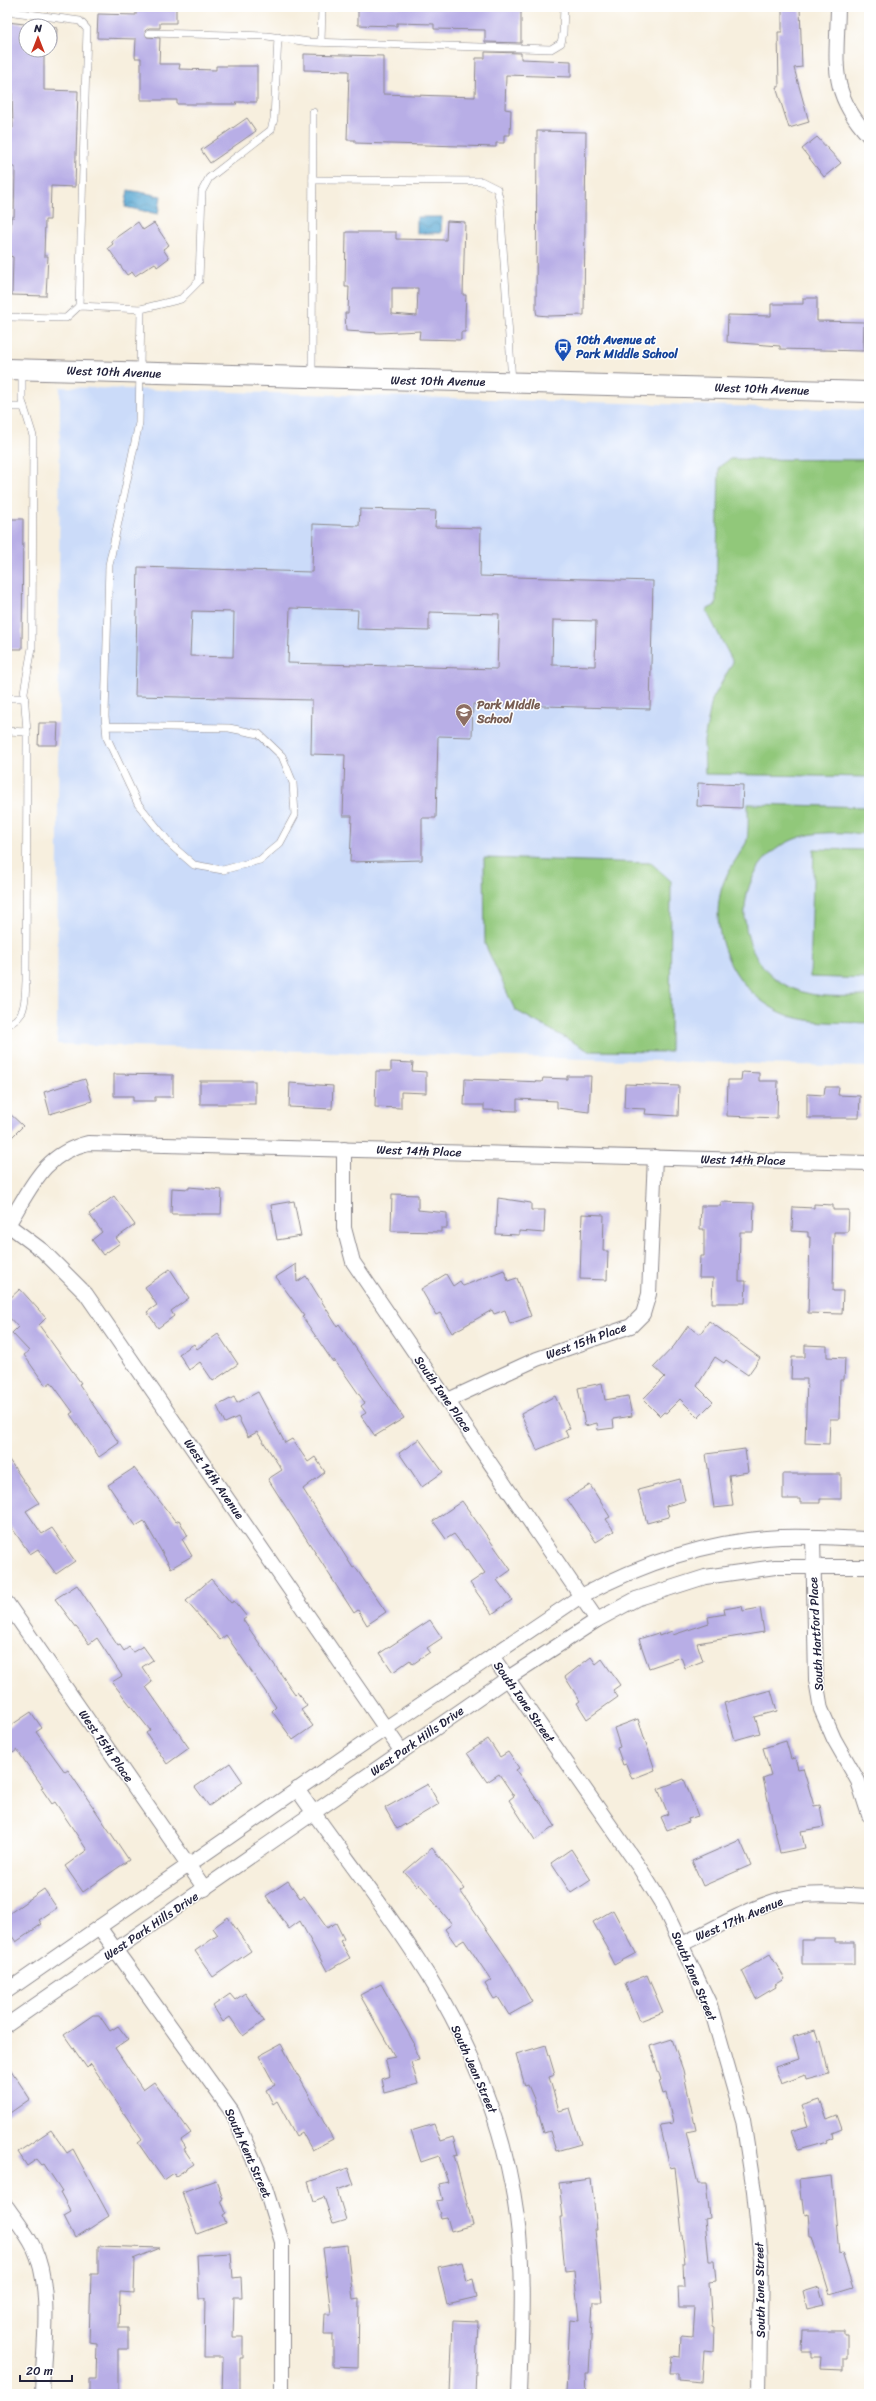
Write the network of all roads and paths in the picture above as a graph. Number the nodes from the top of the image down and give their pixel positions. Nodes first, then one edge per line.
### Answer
1 (322, 7) edge
2 (564, 7) edge
3 (838, 7) edge
4 (7, 11) edge
5 (149, 33) dead end
6 (278, 37) junction
7 (321, 42) junction
8 (313, 112) dead end
9 (869, 136) edge
10 (313, 180) junction
11 (79, 306) junction
12 (141, 309) junction
13 (7, 317) edge
14 (14, 369) edge
15 (141, 373) junction
16 (312, 377) junction
17 (512, 382) junction
18 (869, 392) edge
19 (7, 407) edge
20 (24, 407) junction
21 (7, 698) edge
22 (25, 698) junction
23 (106, 726) junction
24 (7, 731) edge
25 (27, 732) junction
26 (7, 1024) edge
27 (344, 1149) junction
28 (655, 1157) junction
29 (869, 1163) edge
30 (7, 1224) edge
31 (448, 1400) junction
32 (813, 1537) junction
33 (869, 1538) edge
34 (812, 1566) junction
35 (869, 1567) edge
36 (581, 1596) junction
37 (7, 1603) edge
38 (597, 1620) junction
39 (492, 1656) junction
40 (508, 1678) junction
41 (386, 1728) junction
42 (402, 1752) junction
43 (297, 1789) junction
44 (313, 1813) junction
45 (869, 1815) edge
46 (188, 1865) junction
47 (205, 1889) junction
48 (869, 1896) edge
49 (99, 1927) junction
50 (682, 1944) junction
51 (116, 1950) junction
52 (7, 1991) edge
53 (8, 2022) edge
54 (7, 2207) edge
55 (42, 2394) edge
56 (282, 2394) edge
57 (519, 2394) edge
58 (759, 2394) edge

1 - 7 lane
2 - 7 lane
3 - 9 street
4 - 11 lane
5 - 6 lane
6 - 7 lane
6 - 12 lane
8 - 10 lane
10 - 16 lane
10 - 17 lane
11 - 12 lane
11 - 13 lane
12 - 15 lane
14 - 15 main road, West 10th Avenue
14 - 20 lane
15 - 16 main road, West 10th Avenue
15 - 23 lane
16 - 17 main road, West 10th Avenue
17 - 18 main road, West 10th Avenue
19 - 20 lane
20 - 22 lane
21 - 22 lane
22 - 25 lane
23 - 23 lane
24 - 25 lane
25 - 26 lane
27 - 28 street, West 14th Place
27 - 30 street, West 14th Place
27 - 31 street, South Ione Place
28 - 29 street, West 14th Place
28 - 31 street, West 15th Place
30 - 41 street, West 14th Avenue
31 - 36 street, South Ione Place
32 - 33 street
32 - 34 street, South Hartford Place
32 - 36 street
34 - 35 street, West Park Hills Drive
34 - 38 street, West Park Hills Drive
34 - 45 street, South Hartford Place
36 - 38 street, South Ione Place
36 - 39 street
37 - 46 street, West 15th Place
38 - 40 street, West Park Hills Drive
39 - 40 street, South Ione Street
39 - 41 street
40 - 42 street, West Park Hills Drive
40 - 50 street, South Ione Street
41 - 42 street, West 14th Avenue
41 - 43 street
42 - 44 street, West Park Hills Drive
43 - 44 street, South Jean Street
43 - 46 street
44 - 47 street, West Park Hills Drive
44 - 57 street, South Jean Street
46 - 47 street, West 15th Place
46 - 49 street
47 - 51 street, West Park Hills Drive
48 - 50 street, West 17th Avenue
49 - 51 street, South Kent Street
49 - 52 street
50 - 58 street, South Ione Street
51 - 53 street, West Park Hills Drive
51 - 56 street, South Kent Street
54 - 55 street

